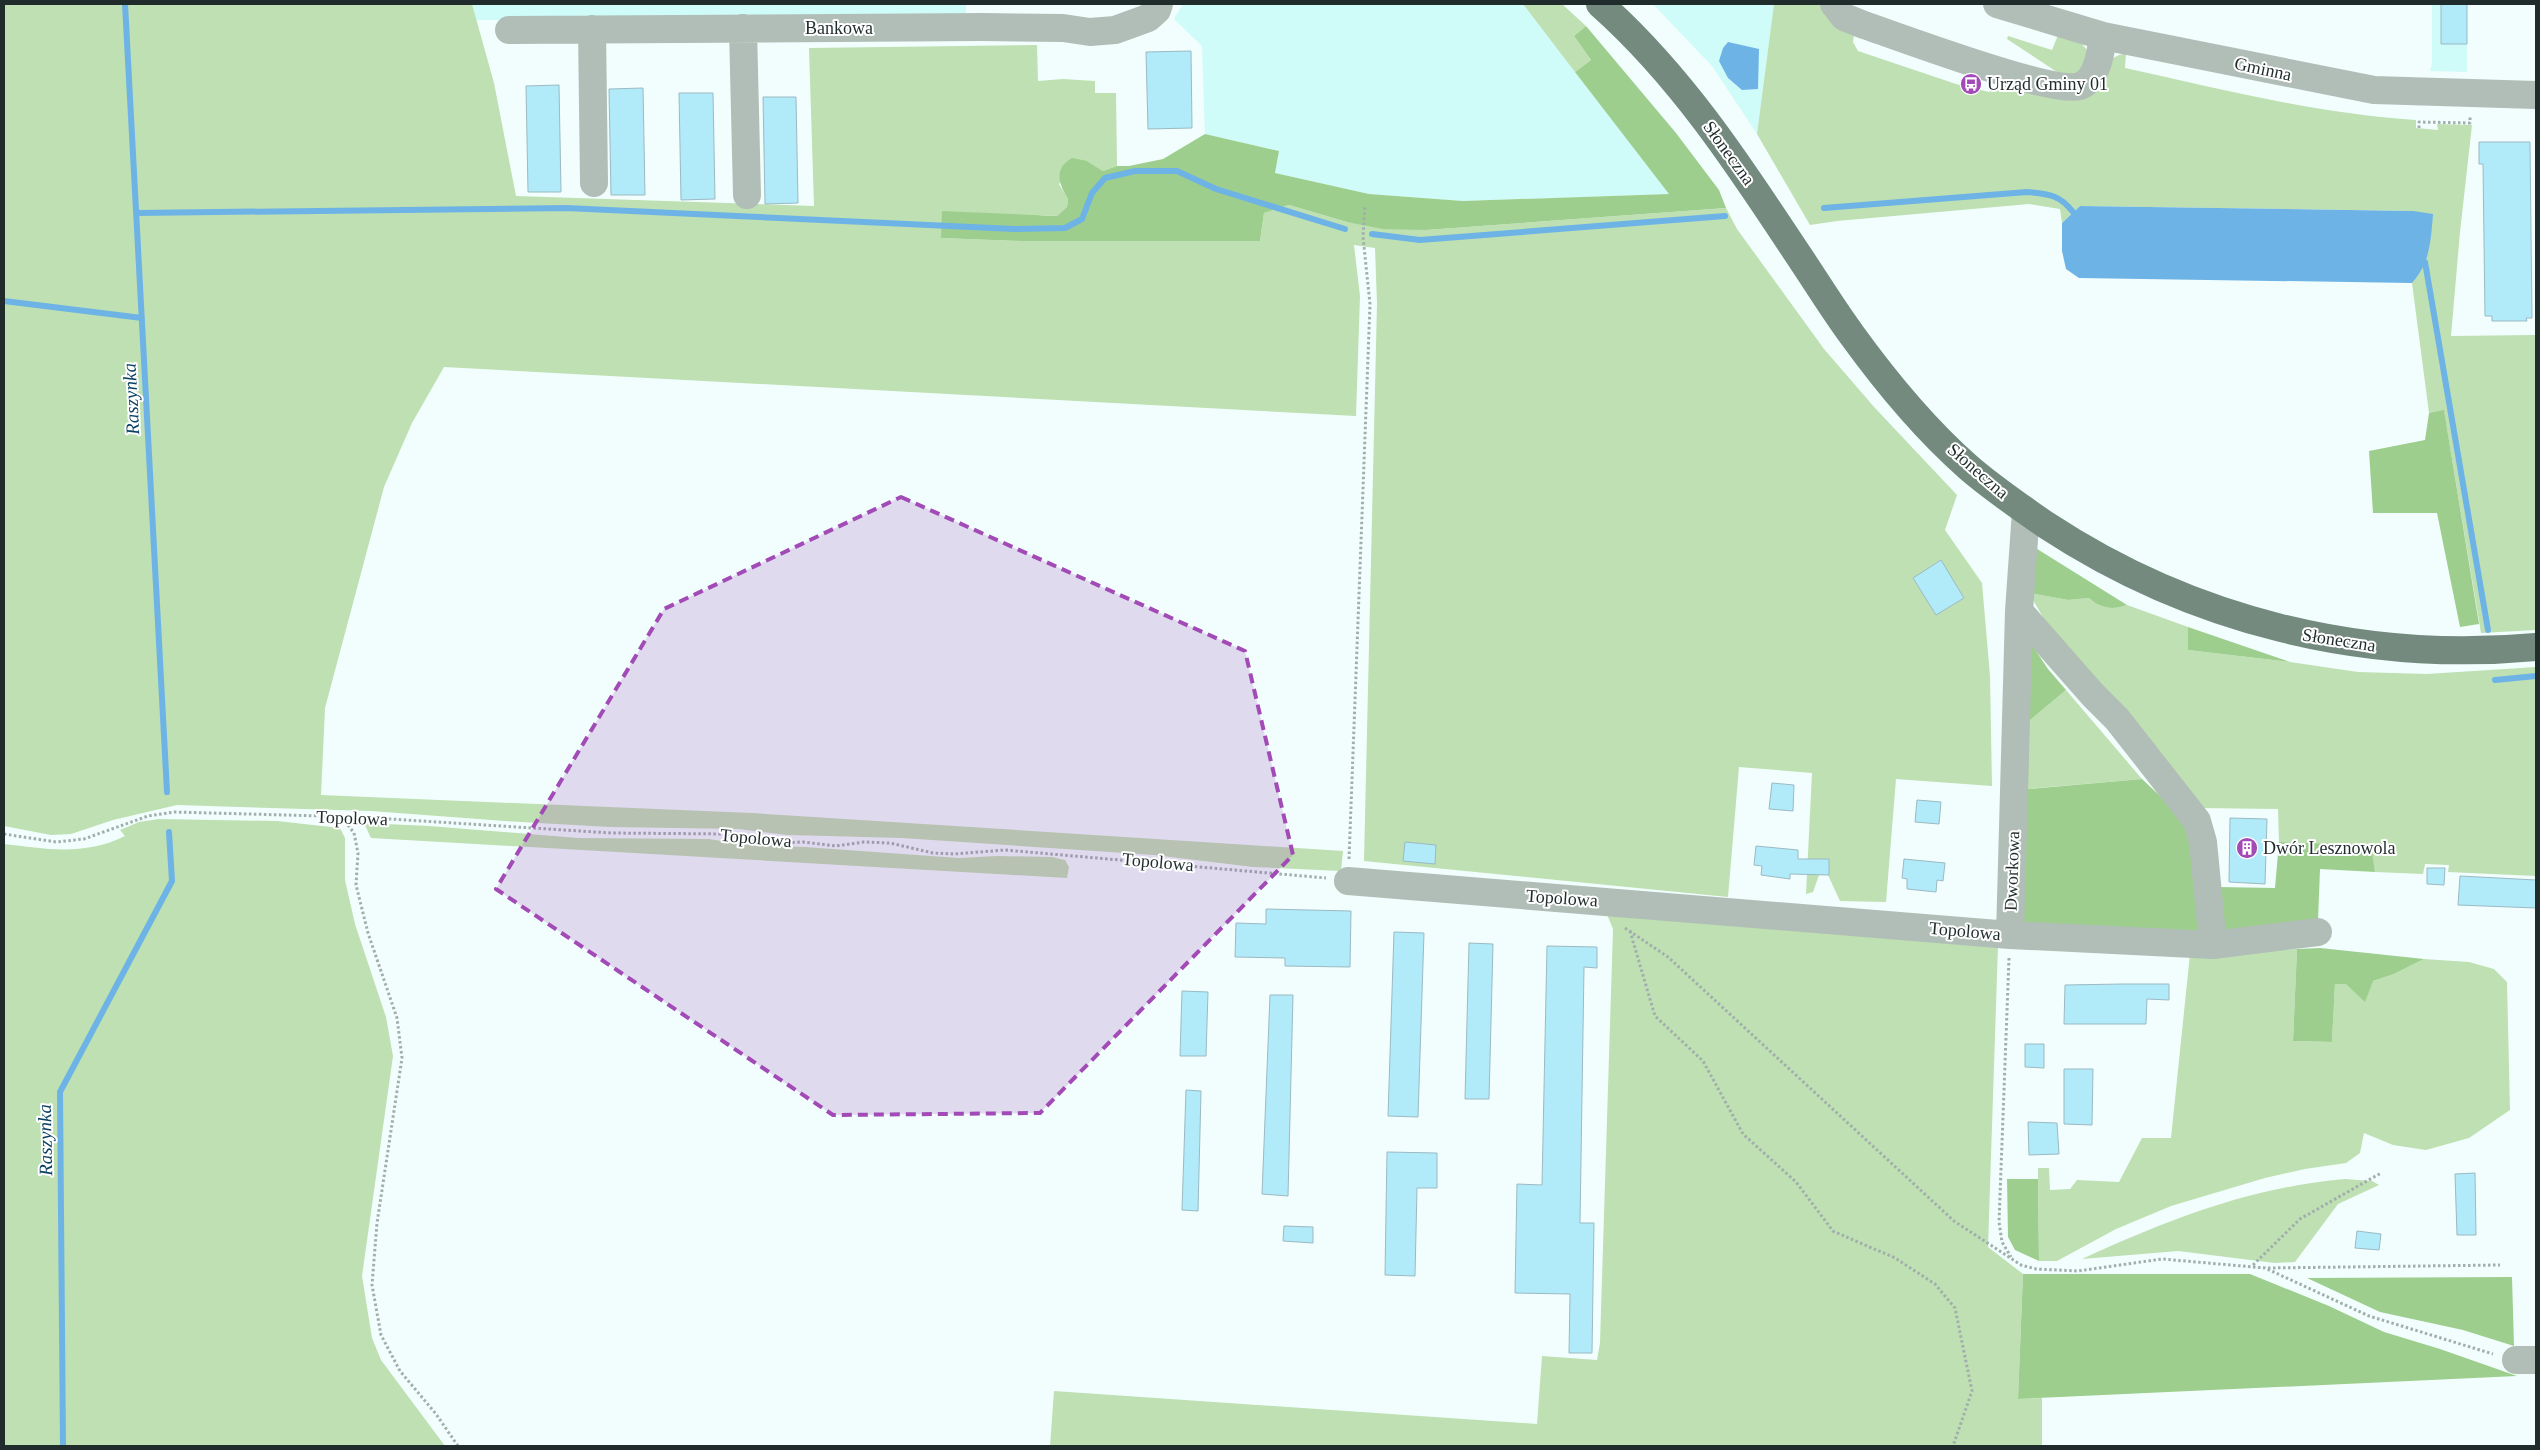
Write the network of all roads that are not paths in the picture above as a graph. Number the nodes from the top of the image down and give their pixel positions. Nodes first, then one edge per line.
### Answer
1 (1159, 4) edge
2 (1600, 4) edge
3 (1834, 4) edge
4 (1997, 4) edge
5 (743, 28) junction
6 (592, 29) junction
7 (509, 30) dead end
8 (2103, 36) junction
9 (2536, 95) edge
10 (594, 183) dead end
11 (747, 195) dead end
12 (2026, 511) junction
13 (2019, 611) junction
14 (2536, 647) edge
15 (1348, 881) road end
16 (2318, 932) dead end
17 (2010, 935) junction
18 (2213, 945) junction

1 - 5 street, Bankowa
2 - 12 main road, Słoneczna
3 - 8 street
4 - 8 street, Gminna
5 - 6 street, Bankowa
5 - 11 street
6 - 7 street, Bankowa
6 - 10 street
8 - 9 street, Gminna
12 - 13 street, Dworkowa
12 - 14 main road, Słoneczna
13 - 17 street, Dworkowa
13 - 18 street
15 - 17 street, Topolowa
16 - 18 street, Topolowa
17 - 18 street, Topolowa

